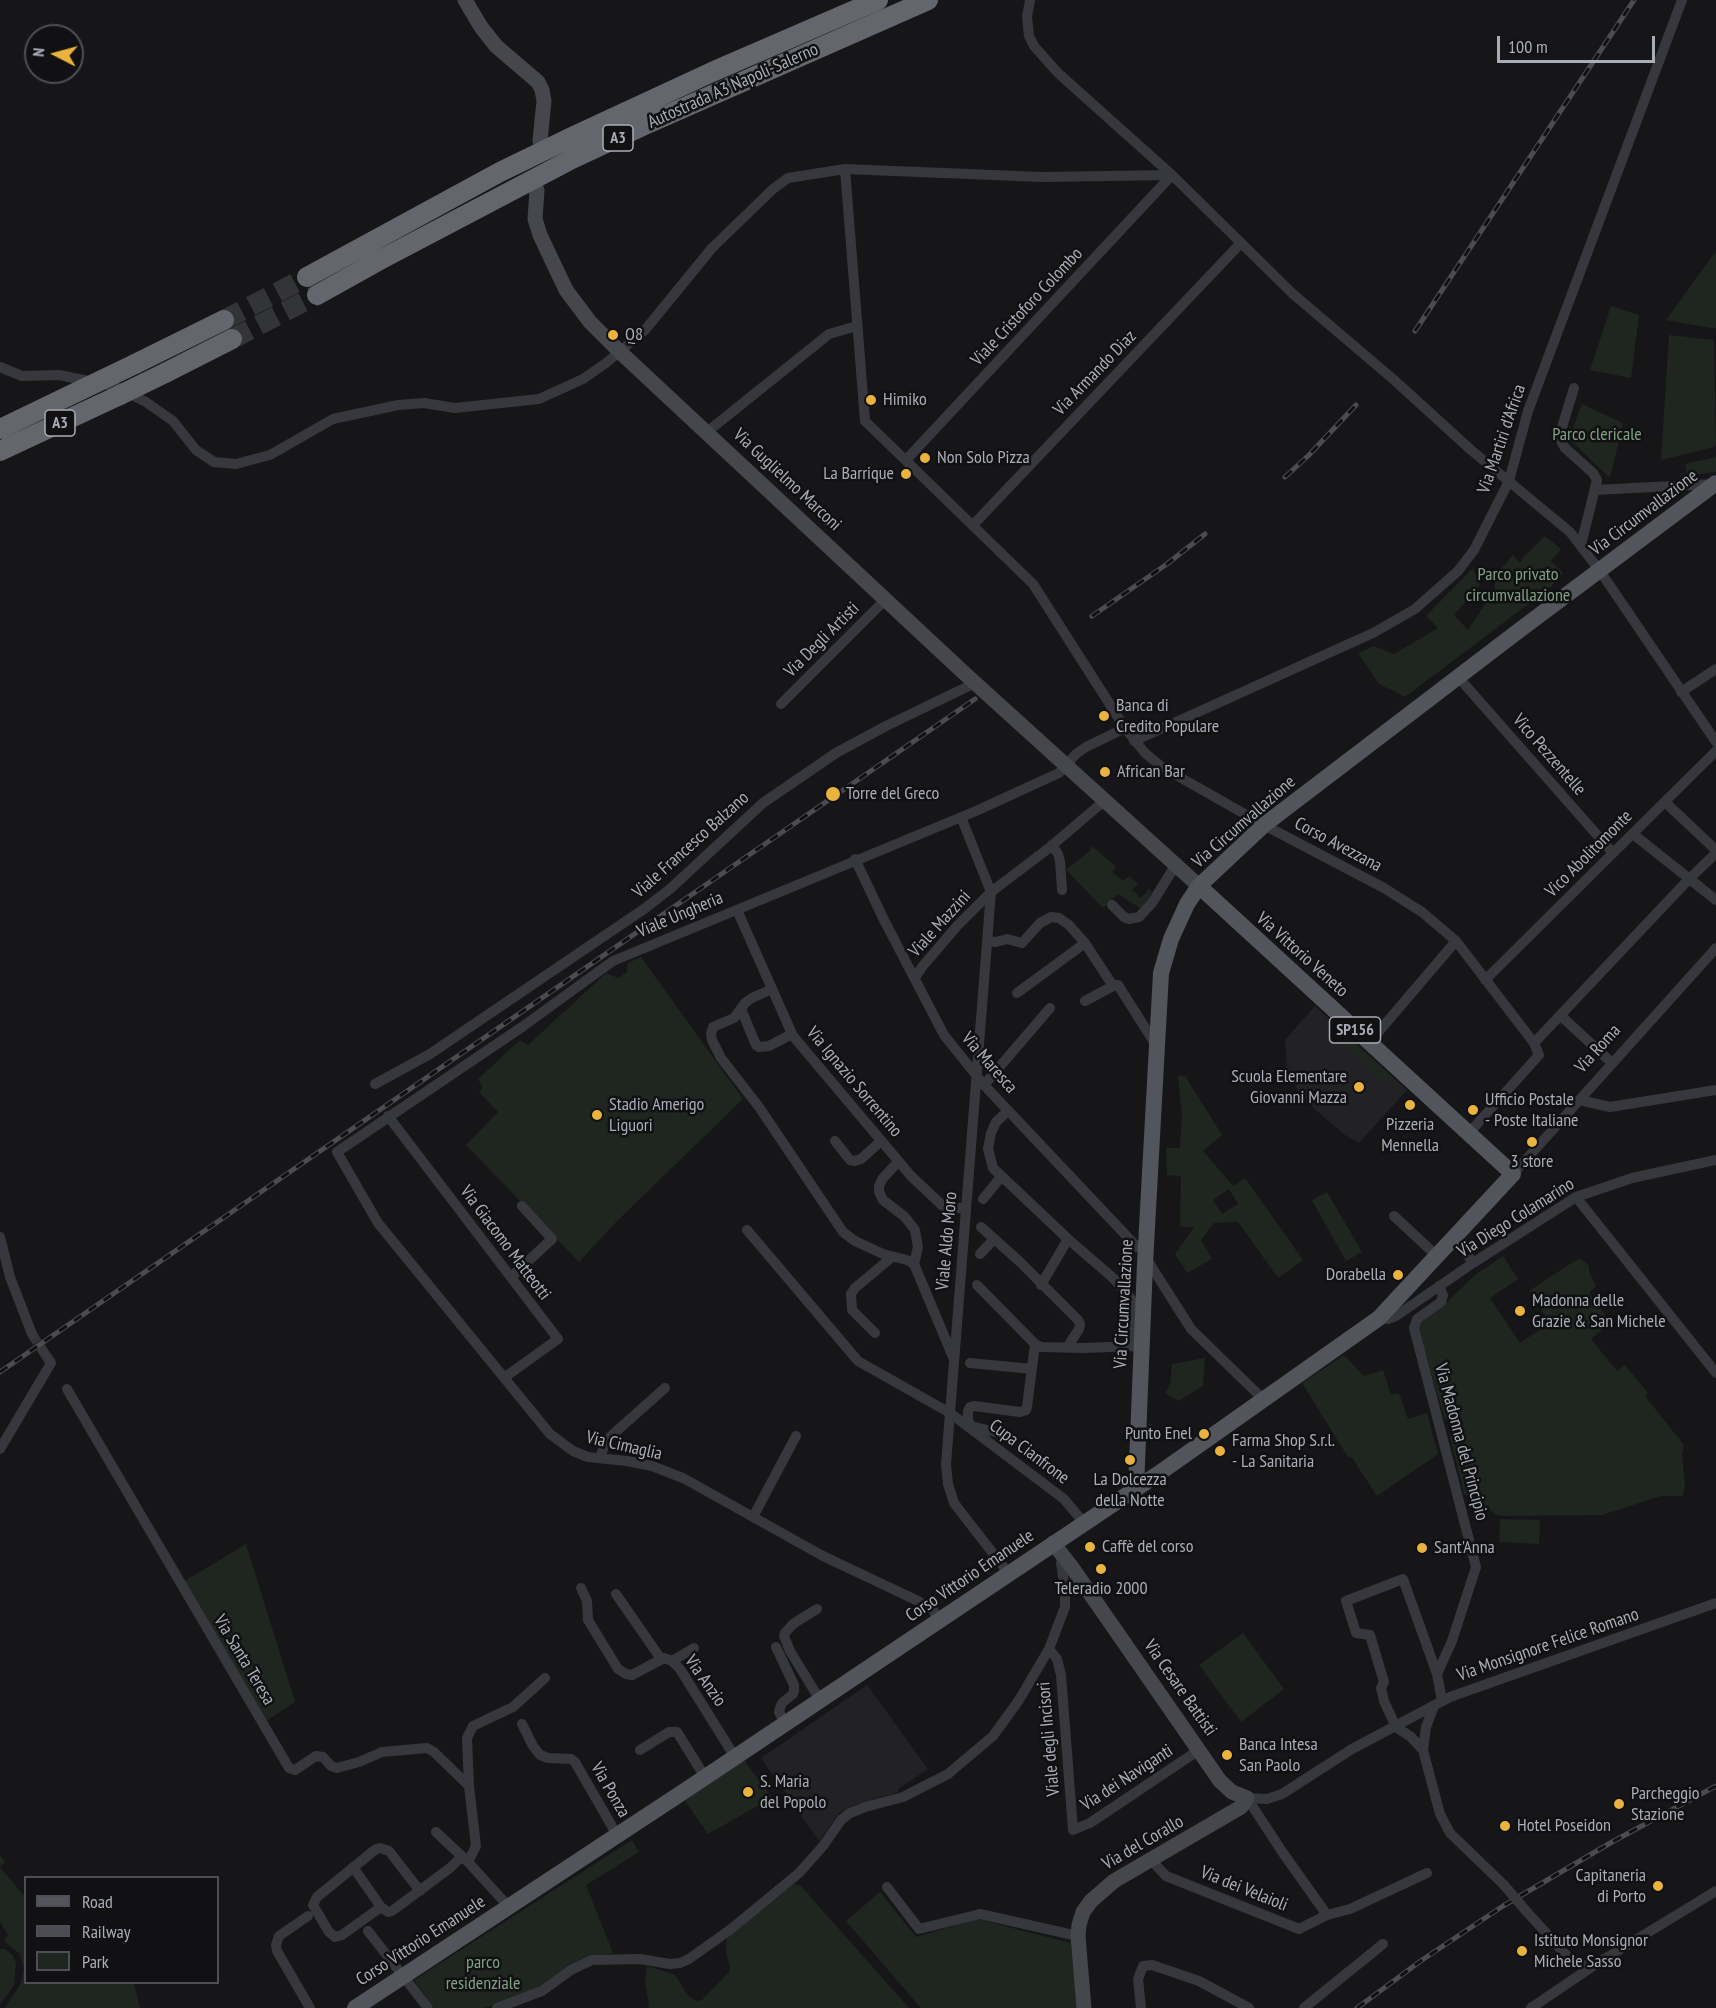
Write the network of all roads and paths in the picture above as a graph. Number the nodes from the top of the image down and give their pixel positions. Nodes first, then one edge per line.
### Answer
1 (465, 0) edge
2 (878, 0) edge
3 (928, 0) edge
4 (1030, 0) edge
5 (1682, 0) edge
6 (540, 141) dead end
7 (845, 169) junction
8 (1172, 176) junction
9 (537, 190) dead end
10 (1240, 244) junction
11 (307, 277) tunnel mouth
12 (317, 295) tunnel mouth
13 (224, 320) tunnel mouth
14 (857, 327) junction
15 (232, 339) tunnel mouth
16 (619, 351) junction
17 (0, 367) edge
18 (1574, 388) dead end
19 (0, 429) edge
20 (707, 432) junction
21 (0, 451) edge
22 (906, 460) junction
23 (1509, 481) junction
24 (1716, 484) edge
25 (1595, 490) junction
26 (973, 525) junction
27 (1581, 545) junction
28 (1600, 571) junction
29 (886, 599) junction
30 (1716, 669) edge
31 (1459, 678) junction
32 (975, 683) junction
33 (1681, 692) junction
34 (781, 704) dead end
35 (1125, 728) junction
36 (1134, 741) junction
37 (1716, 742) edge
38 (1716, 751) edge
39 (1066, 765) junction
40 (1104, 801) junction
41 (1665, 802) junction
42 (961, 817) junction
43 (1264, 825) junction
44 (1633, 834) junction
45 (1052, 845) junction
46 (1716, 852) edge
47 (1613, 853) junction
48 (855, 859) junction
49 (1175, 866) junction
50 (1690, 878) junction
51 (1199, 886) junction
52 (1062, 890) dead end
53 (991, 892) junction
54 (1716, 900) edge
55 (1112, 905) dead end
56 (737, 910) junction
57 (987, 941) junction
58 (1456, 941) junction
59 (1085, 943) junction
60 (1715, 952) edge
61 (915, 978) junction
62 (1485, 980) junction
63 (1113, 986) junction
64 (772, 989) junction
65 (1017, 993) dead end
66 (1085, 1001) dead end
67 (1050, 1008) dead end
68 (741, 1009) junction
69 (1561, 1016) junction
70 (792, 1034) junction
71 (1369, 1042) junction
72 (1534, 1043) junction
73 (1157, 1047) junction
74 (1612, 1063) junction
75 (980, 1081) junction
76 (375, 1084) dead end
77 (1716, 1090) edge
78 (1579, 1100) junction
79 (1008, 1111) junction
80 (388, 1116) junction
81 (1468, 1134) junction
82 (835, 1141) dead end
83 (881, 1141) junction
84 (337, 1152) joint
85 (1716, 1160) edge
86 (898, 1162) junction
87 (1513, 1174) junction
88 (1001, 1177) junction
89 (1576, 1197) junction
90 (983, 1199) dead end
91 (522, 1206) dead end
92 (966, 1208) junction
93 (1394, 1216) dead end
94 (981, 1227) dead end
95 (747, 1230) dead end
96 (0, 1237) edge
97 (1455, 1237) junction
98 (994, 1239) junction
99 (1068, 1239) junction
100 (980, 1254) dead end
101 (1146, 1254) junction
102 (1437, 1256) junction
103 (892, 1257) junction
104 (1473, 1263) junction
105 (914, 1264) junction
106 (511, 1277) junction
107 (977, 1285) dead end
108 (1041, 1285) junction
109 (1439, 1286) junction
110 (1379, 1318) junction
111 (875, 1333) dead end
112 (32, 1334) tunnel mouth
113 (1070, 1343) dead end
114 (1035, 1344) junction
115 (1138, 1346) junction
116 (43, 1351) tunnel mouth
117 (954, 1360) junction
118 (970, 1363) dead end
119 (1032, 1369) junction
120 (1716, 1373) edge
121 (505, 1377) junction
122 (666, 1388) dead end
123 (66, 1389) dead end
124 (1264, 1400) junction
125 (950, 1413) junction
126 (1003, 1434) dead end
127 (796, 1436) dead end
128 (0, 1449) edge
129 (600, 1458) junction
130 (1136, 1488) junction
131 (753, 1517) junction
132 (1084, 1522) junction
133 (1058, 1549) junction
134 (1009, 1574) junction
135 (580, 1588) dead end
136 (616, 1594) dead end
137 (1716, 1603) edge
138 (817, 1609) dead end
139 (940, 1620) junction
140 (776, 1647) dead end
141 (694, 1648) dead end
142 (1050, 1649) junction
143 (667, 1660) junction
144 (1437, 1674) junction
145 (545, 1678) dead end
146 (820, 1700) junction
147 (1438, 1703) junction
148 (785, 1723) junction
149 (522, 1724) dead end
150 (1396, 1727) junction
151 (640, 1750) dead end
152 (1199, 1750) junction
153 (1423, 1750) junction
154 (735, 1757) junction
155 (705, 1777) junction
156 (469, 1786) junction
157 (1247, 1798) junction
158 (1073, 1830) joint
159 (436, 1832) dead end
160 (617, 1835) junction
161 (465, 1859) junction
162 (1152, 1861) junction
163 (353, 1867) junction
164 (1427, 1873) dead end
165 (887, 1887) dead end
166 (420, 1891) junction
167 (1716, 1891) edge
168 (381, 1907) junction
169 (509, 1907) junction
170 (1327, 1915) junction
171 (308, 1916) dead end
172 (368, 1931) dead end
173 (1078, 1936) junction
174 (1383, 1944) dead end
175 (1569, 1958) junction
176 (1593, 1966) junction
177 (404, 1976) junction
178 (1565, 1985) junction
179 (310, 2008) edge
180 (355, 2008) edge
181 (428, 2008) edge
182 (497, 2008) edge
183 (1084, 2008) edge
184 (1141, 2008) edge
185 (1248, 2008) edge
186 (1304, 2008) edge
187 (1531, 2008) edge

1 - 6 street
2 - 11 highway, Autostrada A3 Napoli-Salerno / A3
3 - 12 highway, Autostrada A3 Napoli-Salerno / A3
4 - 8 street
5 - 23 street, Via Martiri d'Africa
7 - 8 street
7 - 14 street, Corso Avezzana
7 - 16 street
8 - 10 street
8 - 22 street, Viale Cristoforo Colombo
9 - 16 street, Via Guglielmo Marconi / SP156
10 - 23 street
10 - 26 street, Via Armando Diaz
13 - 19 highway, A3, bridge
14 - 20 street
14 - 22 street, Corso Avezzana
15 - 21 highway, A3, bridge
16 - 17 street
16 - 20 street, Via Guglielmo Marconi / SP156
18 - 25 street
20 - 29 street, Via Guglielmo Marconi / SP156
22 - 26 street, Corso Avezzana
23 - 27 street
23 - 36 street, Via Martiri d'Africa
24 - 25 street
24 - 28 main road, Via Circumvallazione
25 - 27 street
26 - 35 street, Corso Avezzana
27 - 28 street
28 - 31 main road, Via Circumvallazione
28 - 33 street
29 - 32 street, Via Guglielmo Marconi / SP156
29 - 34 street, Via Degli Artisti
30 - 33 street
31 - 43 main road, Via Circumvallazione
31 - 47 street, Vico Pezzentelle
32 - 39 street, Via Guglielmo Marconi / SP156
32 - 76 street, Viale Francesco Balzano
33 - 37 street
35 - 36 street, Corso Avezzana
35 - 39 street
36 - 43 street, Corso Avezzana
38 - 41 street, Vico Abolitomonte
39 - 40 street, SP156
39 - 42 street, Viale Ungheria
40 - 45 street, Viale Mazzini
40 - 49 street, SP156
41 - 44 street, Vico Abolitomonte
41 - 46 street
42 - 48 street, Viale Ungheria
42 - 53 street
43 - 51 main road, Via Circumvallazione
43 - 58 street, Corso Avezzana
44 - 47 street, Vico Abolitomonte
44 - 50 street
45 - 52 street
45 - 53 street, Viale Mazzini
46 - 50 street
47 - 62 street, Vico Abolitomonte
48 - 56 street, Viale Ungheria
48 - 61 street, Via Maresca
49 - 51 street, SP156
49 - 55 street
50 - 54 street
50 - 69 street
51 - 71 main road, Via Vittorio Veneto / SP156
51 - 73 main road, Via Circumvallazione
53 - 57 street, Viale Aldo Moro
53 - 61 street, Viale Mazzini
56 - 64 street, Via Ignazio Sorrentino
56 - 80 street, Viale Ungheria
57 - 59 street
57 - 75 street, Viale Aldo Moro
58 - 62 street, Corso Avezzana
58 - 71 street
59 - 63 street
59 - 65 street
60 - 74 street, Via Roma
61 - 75 street, Via Maresca
62 - 72 street, Corso Avezzana
63 - 66 street
63 - 73 street
64 - 68 street
64 - 70 street, Via Ignazio Sorrentino
67 - 75 street
68 - 70 street
68 - 103 street
69 - 72 street
69 - 74 street
70 - 83 street, Via Ignazio Sorrentino
71 - 81 main road, Via Vittorio Veneto / SP156
72 - 81 street
73 - 101 main road, Via Circumvallazione
74 - 78 street, Via Roma
75 - 79 street, Via Maresca
75 - 92 street, Viale Aldo Moro
77 - 78 street
78 - 87 street, Via Roma
79 - 88 street
79 - 101 street, Via Maresca
80 - 84 street, Viale Ungheria
80 - 106 street, Via Giacomo Matteotti
81 - 87 main road, Via Vittorio Veneto / SP156
82 - 83 street
83 - 86 street, Via Ignazio Sorrentino
84 - 121 street, Via Cimaglia
85 - 89 street, Via Diego Colamarino
86 - 92 street, Via Ignazio Sorrentino
86 - 105 street
87 - 97 main road, Via Roma
88 - 90 street
88 - 99 street
89 - 104 street, Via Diego Colamarino
89 - 120 street
91 - 106 street
92 - 117 street, Viale Aldo Moro
93 - 102 street
94 - 98 street
95 - 125 street, Cupa Cianfrone
96 - 112 street
97 - 102 main road, Via Roma
97 - 104 street
98 - 100 street
98 - 108 street
99 - 108 street
99 - 115 street
101 - 115 main road, Via Circumvallazione
101 - 124 street, Via Maresca
102 - 110 main road, Corso Vittorio Emanuele
103 - 105 street
103 - 111 street
104 - 109 street, Via Diego Colamarino
105 - 117 street
106 - 121 street, Via Giacomo Matteotti
107 - 114 street
108 - 113 street
109 - 110 street, Via Diego Colamarino
109 - 144 street, Via Madonna del Principio
110 - 124 main road, Corso Vittorio Emanuele
114 - 115 street
114 - 119 street
115 - 130 main road, Via Circumvallazione
116 - 128 street
117 - 125 street, Viale Aldo Moro
118 - 119 street
119 - 126 street
121 - 129 street, Via Cimaglia
122 - 129 street
123 - 156 street, Via Santa Teresa
124 - 130 main road, Corso Vittorio Emanuele
125 - 132 street, Cupa Cianfrone
125 - 134 street, Viale Aldo Moro
127 - 131 street
129 - 131 street, Via Cimaglia
130 - 132 main road, Corso Vittorio Emanuele
131 - 139 street, Via Cimaglia
132 - 133 main road, Corso Vittorio Emanuele
133 - 134 main road, Corso Vittorio Emanuele
133 - 142 street
133 - 152 street, Via Cesare Battisti
134 - 139 main road, Corso Vittorio Emanuele
135 - 143 street, Via Anzio
136 - 143 street
137 - 147 street, Via Monsignore Felice Romano
138 - 146 street
139 - 146 main road, Corso Vittorio Emanuele
140 - 148 street
141 - 143 street
142 - 158 street, Viale degli Incisori
142 - 182 street
143 - 154 street, Via Anzio
144 - 147 street
144 - 150 street
145 - 156 street
146 - 148 main road, Corso Vittorio Emanuele
147 - 150 street, Via Monsignore Felice Romano
147 - 153 street
148 - 154 main road, Corso Vittorio Emanuele
149 - 160 street, Via Ponza
150 - 153 street
150 - 157 street
151 - 155 street
152 - 157 street, Via Cesare Battisti
152 - 158 street, Via dei Naviganti
153 - 175 street, bridge
154 - 155 main road, Corso Vittorio Emanuele
155 - 160 main road, Corso Vittorio Emanuele
156 - 161 street
157 - 162 street, Via del Corallo
157 - 170 street
159 - 161 street, Corso Vittorio Emanuele
160 - 169 main road, Corso Vittorio Emanuele
161 - 166 street
161 - 169 street, Corso Vittorio Emanuele
162 - 170 street, Via dei Velaioli
162 - 173 street, Via del Corallo
163 - 166 street
163 - 168 street
163 - 168 street
164 - 170 street, Via dei Velaioli
165 - 173 street
166 - 168 street
167 - 176 street
169 - 177 main road, Corso Vittorio Emanuele
171 - 179 street
172 - 177 street
173 - 183 street, Via del Corallo
174 - 186 street
175 - 176 street
175 - 178 street
176 - 178 street
177 - 180 main road, Corso Vittorio Emanuele
177 - 181 street
178 - 187 street
184 - 185 street

